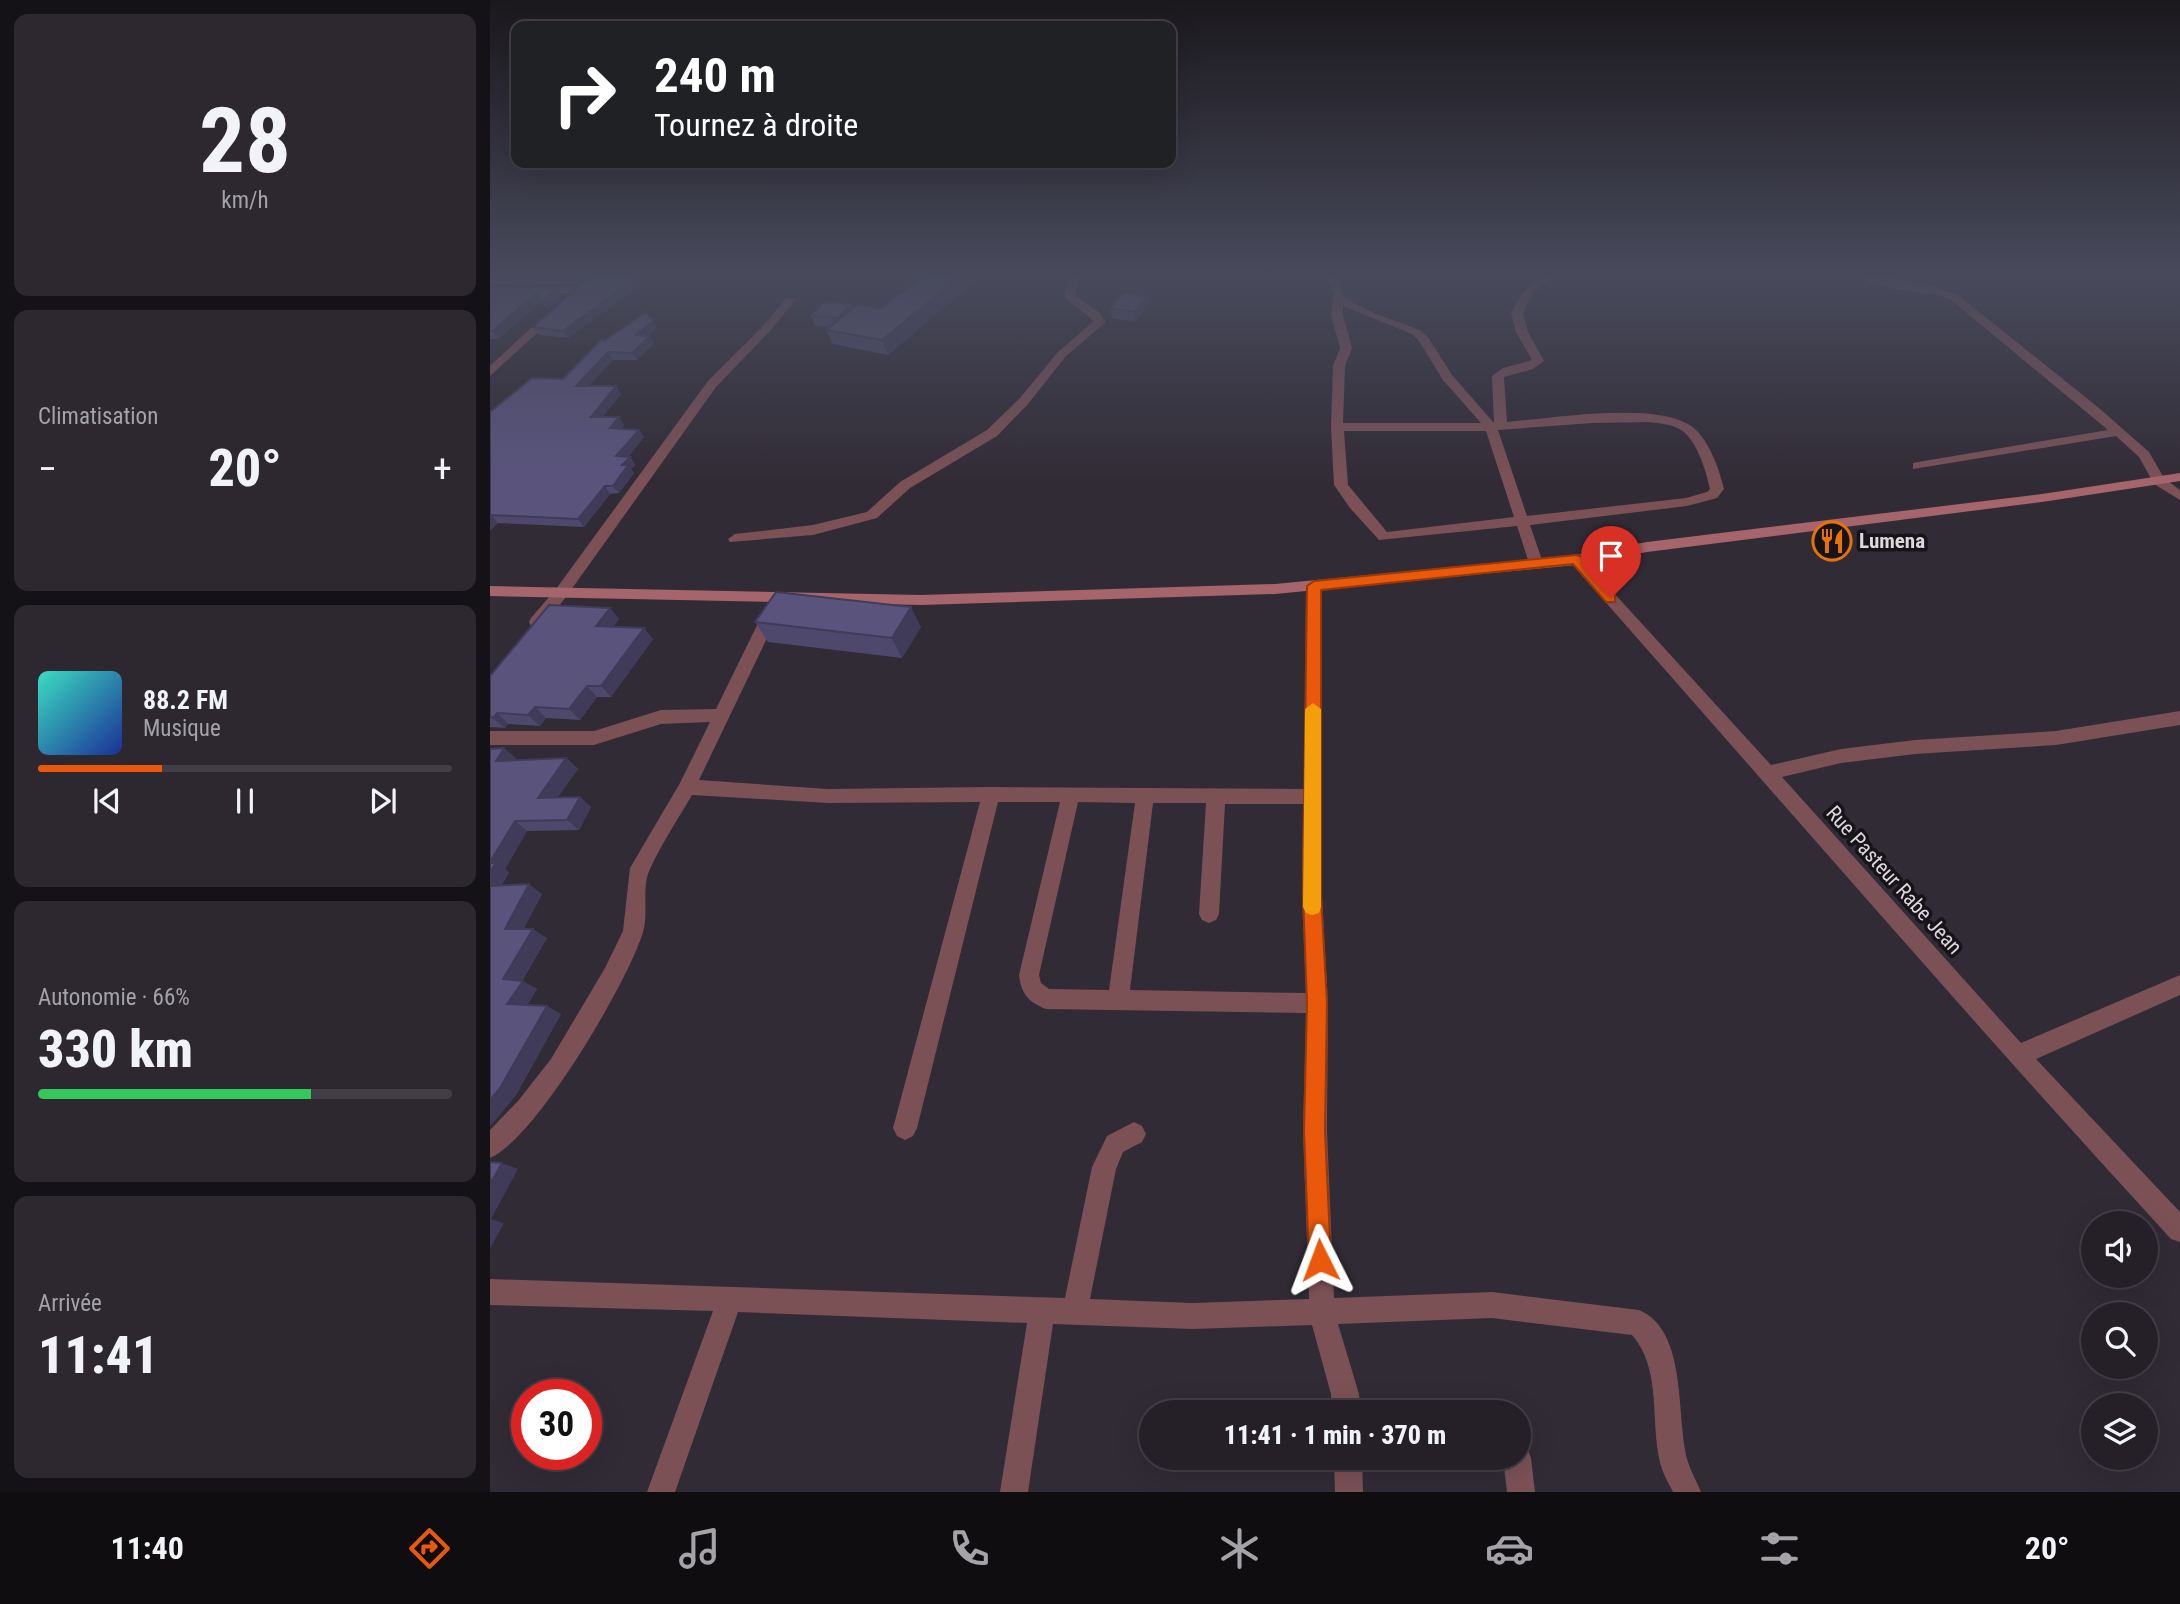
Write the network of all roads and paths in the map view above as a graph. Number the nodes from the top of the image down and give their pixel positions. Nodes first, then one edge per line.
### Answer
1 (519, 345) edge
2 (751, 345) edge
3 (1073, 345) edge
4 (1345, 345) edge
5 (1427, 345) edge
6 (1529, 345) edge
7 (2012, 345) edge
8 (490, 372) edge
9 (1496, 426) junction
10 (1337, 427) junction
11 (2118, 432) junction
12 (1918, 466) dead end
13 (2180, 477) edge
14 (2159, 481) junction
15 (2180, 496) edge
16 (1522, 520) junction
17 (735, 539) dead end
18 (1576, 560) junction
19 (1536, 563) junction
20 (1314, 586) junction
21 (490, 591) edge
22 (561, 593) junction
23 (780, 595) junction
24 (526, 636) edge
25 (720, 715) junction
26 (2180, 718) edge
27 (490, 738) edge
28 (1767, 773) junction
29 (687, 787) junction
30 (990, 794) junction
31 (1071, 795) junction
32 (1145, 796) junction
33 (1216, 796) junction
34 (1312, 797) junction
35 (1209, 914) dead end
36 (2180, 985) edge
37 (1118, 1000) junction
38 (1317, 1003) junction
39 (2018, 1056) junction
40 (905, 1128) dead end
41 (1134, 1134) dead end
42 (490, 1146) edge
43 (2180, 1230) edge
44 (490, 1292) edge
45 (730, 1298) junction
46 (1042, 1310) junction
47 (1075, 1311) junction
48 (1322, 1312) junction
49 (1345, 1400) edge
50 (1348, 1470) edge
51 (1518, 1470) edge
52 (661, 1492) edge
53 (1014, 1492) edge
54 (1349, 1492) edge
55 (1521, 1492) edge
56 (1687, 1492) edge

1 - 8 street
2 - 22 street
3 - 17 street
4 - 10 street
5 - 9 street
6 - 9 street
7 - 11 street
9 - 10 street
9 - 16 street
9 - 16 street
10 - 16 street
11 - 12 street
11 - 14 street
13 - 14 main road
14 - 15 street
14 - 18 main road
16 - 19 street
18 - 19 main road
18 - 28 street, Rue Pasteur Rabe Jean
19 - 20 main road
20 - 23 main road
20 - 34 street
21 - 22 main road
22 - 23 main road
22 - 24 street
23 - 25 street
25 - 27 street
25 - 29 street
26 - 28 street
28 - 39 street, Rue Pasteur Rabe Jean
29 - 30 street
29 - 42 street
30 - 31 street
30 - 40 street
31 - 32 street
31 - 37 street
32 - 33 street
32 - 37 street
33 - 34 street
33 - 35 street
34 - 38 street
36 - 39 street
37 - 38 street
38 - 48 street
39 - 43 street, Rue Pasteur Rabe Jean
41 - 47 street
44 - 45 street
45 - 46 street
45 - 52 street
46 - 47 street
46 - 53 street
47 - 48 street
48 - 49 street
48 - 56 street
50 - 54 street
51 - 55 street

